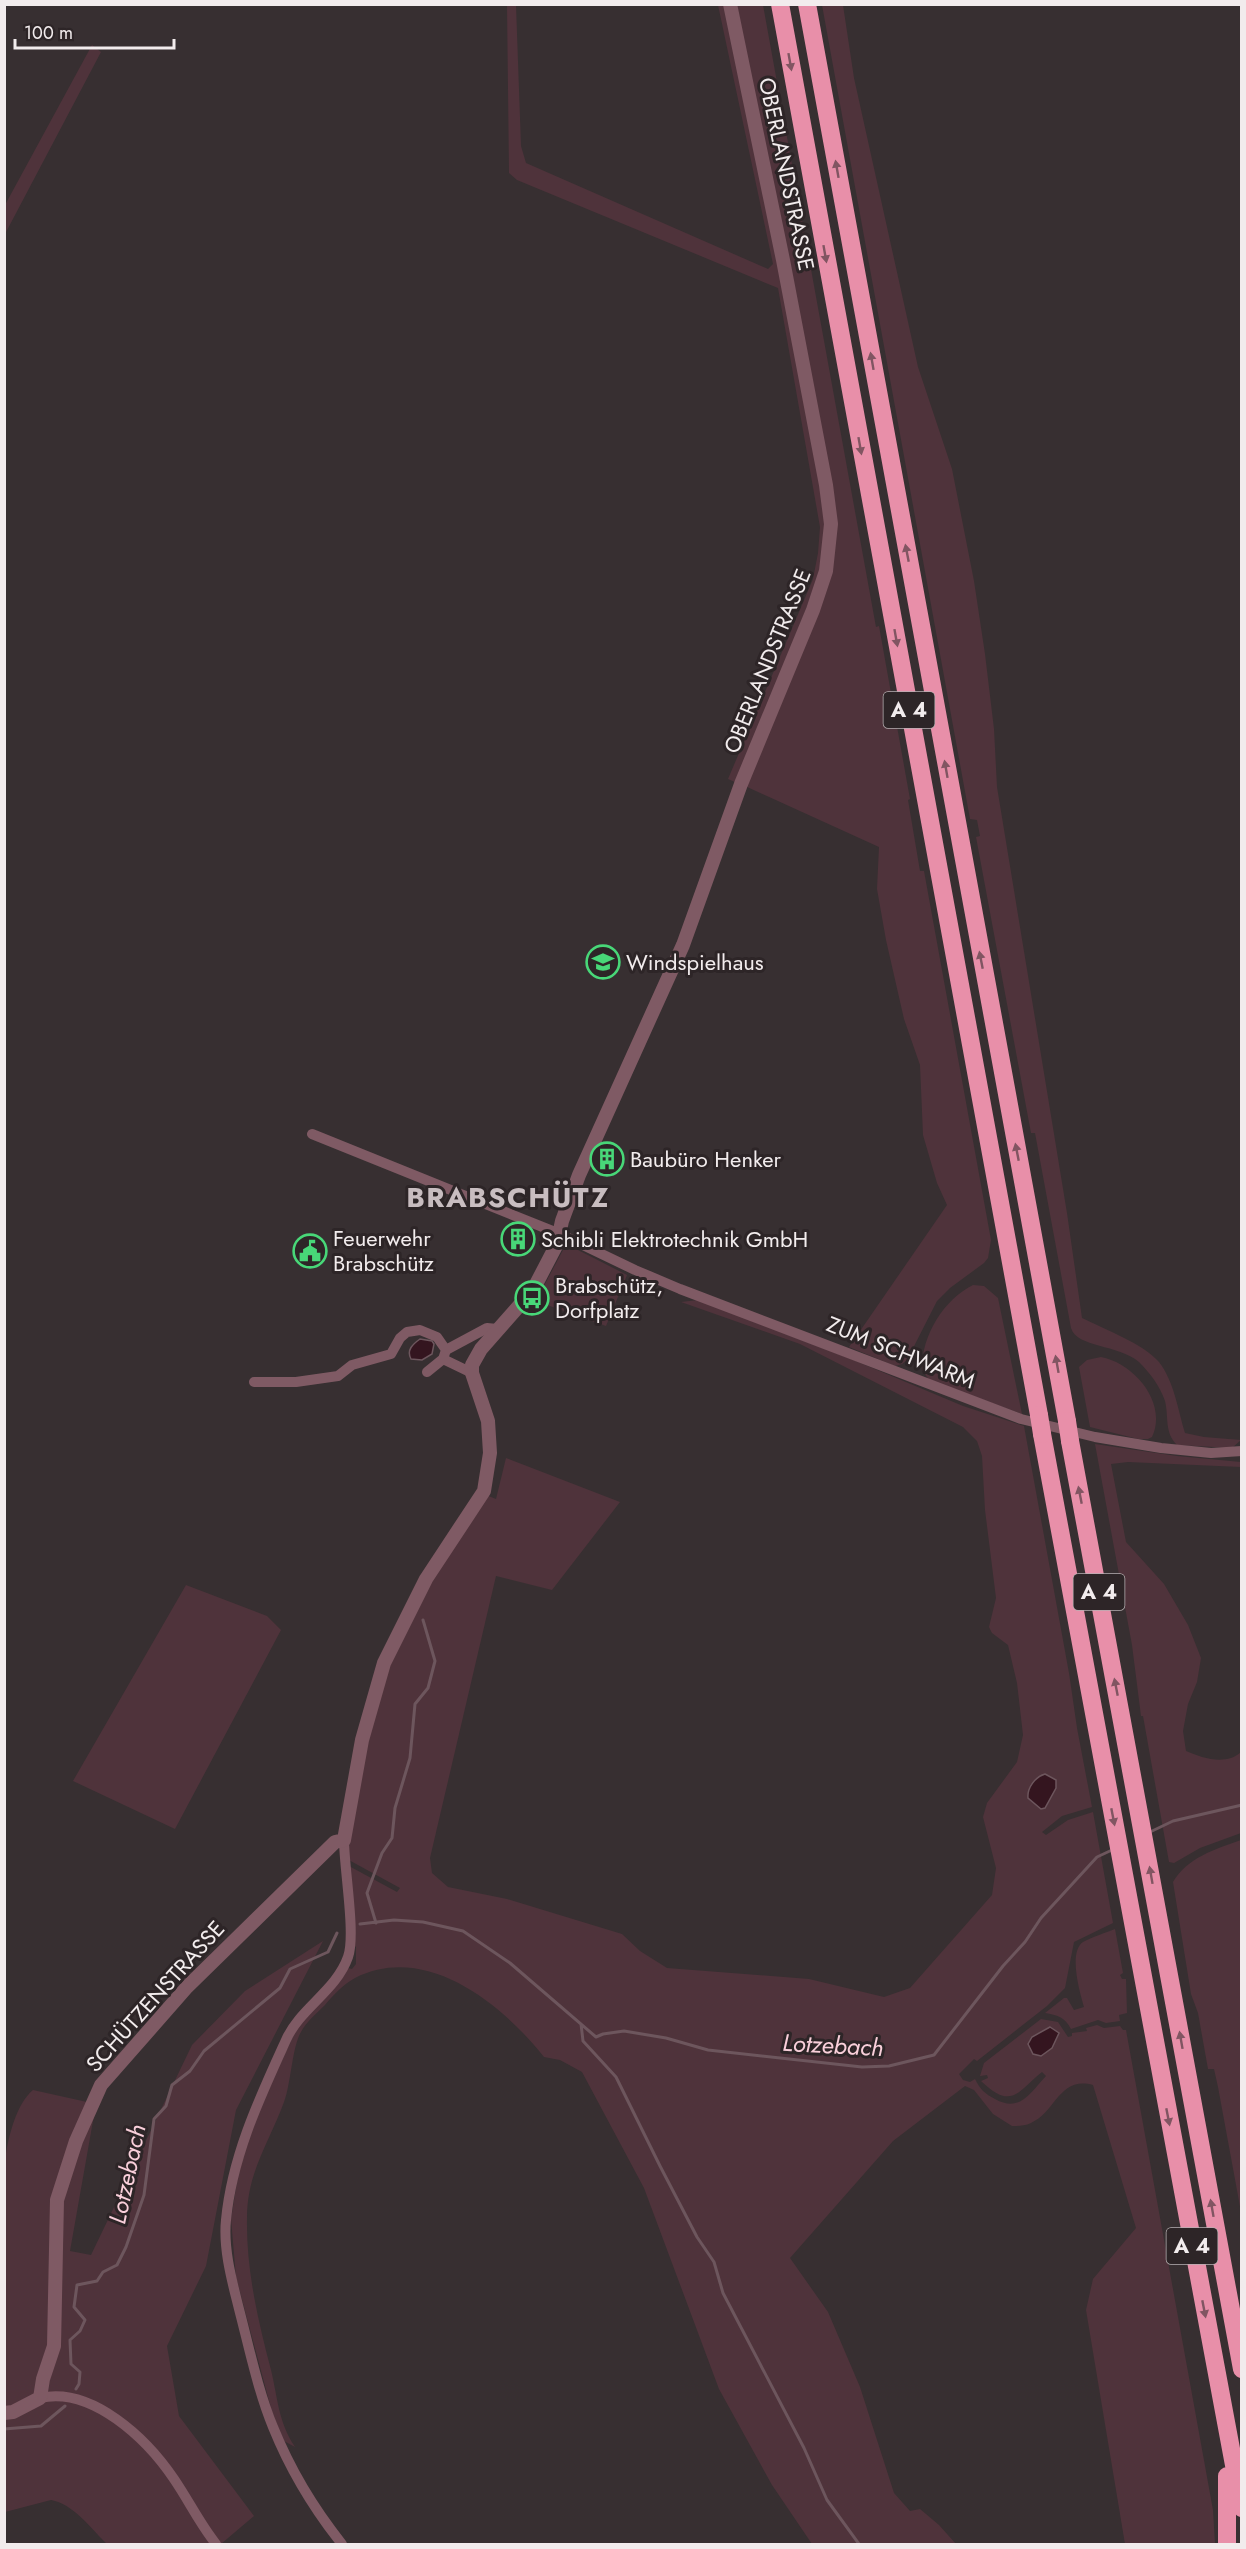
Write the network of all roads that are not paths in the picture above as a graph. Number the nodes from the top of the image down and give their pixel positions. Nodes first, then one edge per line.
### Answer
1 (730, 4) edge
2 (780, 4) edge
3 (807, 4) edge
4 (312, 1134) dead end
5 (560, 1234) junction
6 (497, 1329) junction
7 (444, 1354) junction
8 (427, 1372) dead end
9 (472, 1373) junction
10 (254, 1382) dead end
11 (1242, 1451) edge
12 (344, 1840) junction
13 (1242, 2369) edge
14 (40, 2398) junction
15 (4, 2414) edge
16 (1228, 2432) junction
17 (1242, 2508) edge
18 (216, 2544) edge
19 (342, 2544) edge
20 (1227, 2544) edge

1 - 5 street, OBERLANDSTRASSE
2 -> 16 highway, A 4, bridge
13 -> 3 highway, A 4, bridge
4 - 5 street, ZUM SCHWARM
5 - 6 street, OBERLANDSTRASSE
5 - 11 street, ZUM SCHWARM
6 - 7 street
6 - 9 street, OBERLANDSTRASSE
7 - 8 street
7 - 9 street
7 - 10 street
9 - 12 street
12 - 14 street, SCHÜTZENSTRASSE
12 - 19 street
14 - 15 street
14 - 18 street
16 - 17 highway, A 4
16 - 20 highway

